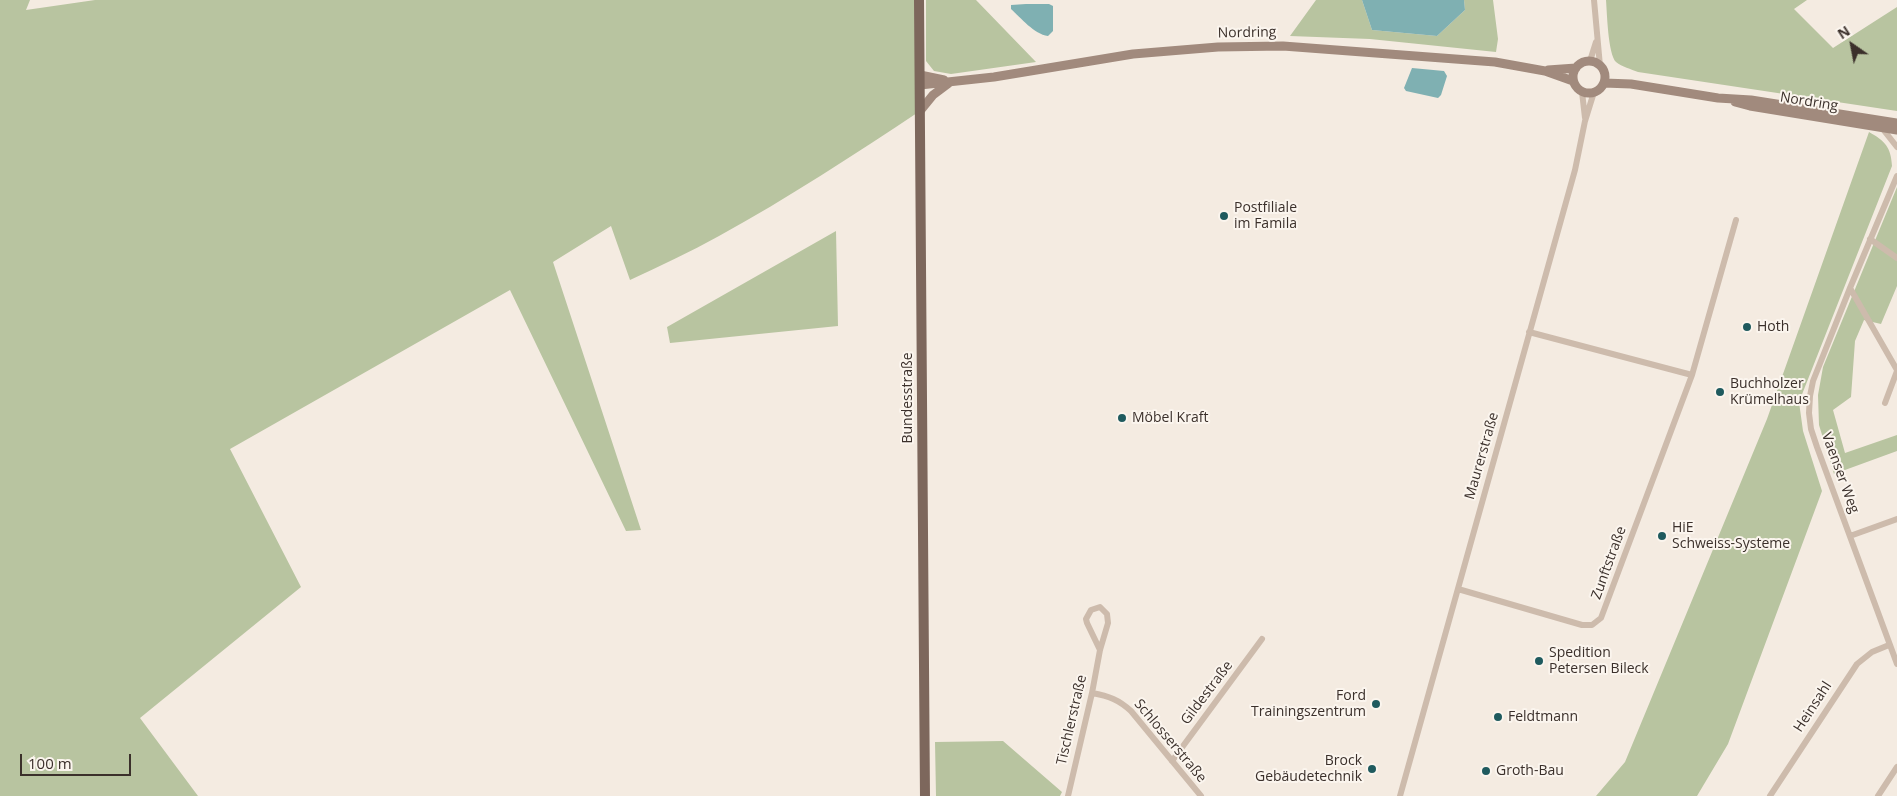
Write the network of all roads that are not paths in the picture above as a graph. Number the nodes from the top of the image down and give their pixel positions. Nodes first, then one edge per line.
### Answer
1 (919, 0) edge
2 (1594, 0) edge
3 (1597, 38) junction
4 (1590, 61) junction
5 (1600, 66) junction
6 (1576, 68) junction
7 (1545, 71) junction
8 (1604, 79) junction
9 (920, 80) junction
10 (1573, 81) junction
11 (951, 82) junction
12 (1582, 92) junction
13 (1594, 92) junction
14 (1718, 98) junction
15 (920, 111) junction
16 (1585, 121) junction
17 (1897, 123) edge
18 (1882, 128) junction
19 (1897, 130) edge
20 (1897, 147) edge
21 (1897, 176) edge
22 (1736, 220) dead end
23 (1870, 239) junction
24 (1897, 258) edge
25 (1850, 288) junction
26 (1529, 332) junction
27 (1897, 371) edge
28 (1692, 375) junction
29 (1885, 403) dead end
30 (1897, 519) edge
31 (1850, 536) junction
32 (1458, 589) junction
33 (1262, 639) dead end
34 (1889, 645) junction
35 (1100, 650) junction
36 (1897, 664) edge
37 (1092, 693) junction
38 (1172, 761) junction
39 (1897, 767) edge
40 (925, 796) edge
41 (1068, 796) edge
42 (1201, 796) edge
43 (1400, 796) edge
44 (1770, 796) edge
45 (1878, 796) edge

1 - 9 main road, Bundesstraße
2 - 3 street
3 - 4 street
3 - 5 street
4 - 5 street
4 - 6 street, Nordring
5 - 8 street
6 - 7 street, Nordring
6 - 10 street
7 - 10 street, Nordring
7 - 11 street, Nordring
8 - 13 street
8 - 14 street, Nordring
9 - 11 street, Nordring
9 - 15 main road, Bundesstraße
10 - 12 street
11 - 15 street
12 - 13 street
12 - 16 street, Maurerstraße
13 - 16 street, Maurerstraße
14 - 17 street, Nordring
14 - 18 street, Nordring
15 - 40 main road, Bundesstraße
16 - 26 street, Maurerstraße
18 - 19 street, Nordring
18 - 20 street
21 - 23 street, Vaenser Weg
22 - 28 street, Zunftstraße
23 - 24 street
23 - 25 street, Vaenser Weg
25 - 27 street
25 - 31 street, Vaenser Weg
26 - 28 street
26 - 32 street, Maurerstraße
27 - 29 street
28 - 32 street, Zunftstraße
30 - 31 street
31 - 34 street, Vaenser Weg
32 - 43 street, Maurerstraße
33 - 38 street, Gildestraße
34 - 36 street, Vaenser Weg
34 - 44 street, Heinsahl
35 - 35 street, Tischlerstraße
35 - 37 street, Tischlerstraße
37 - 38 street, Schlosserstraße
37 - 41 street, Tischlerstraße
38 - 42 street, Schlosserstraße
39 - 45 street

